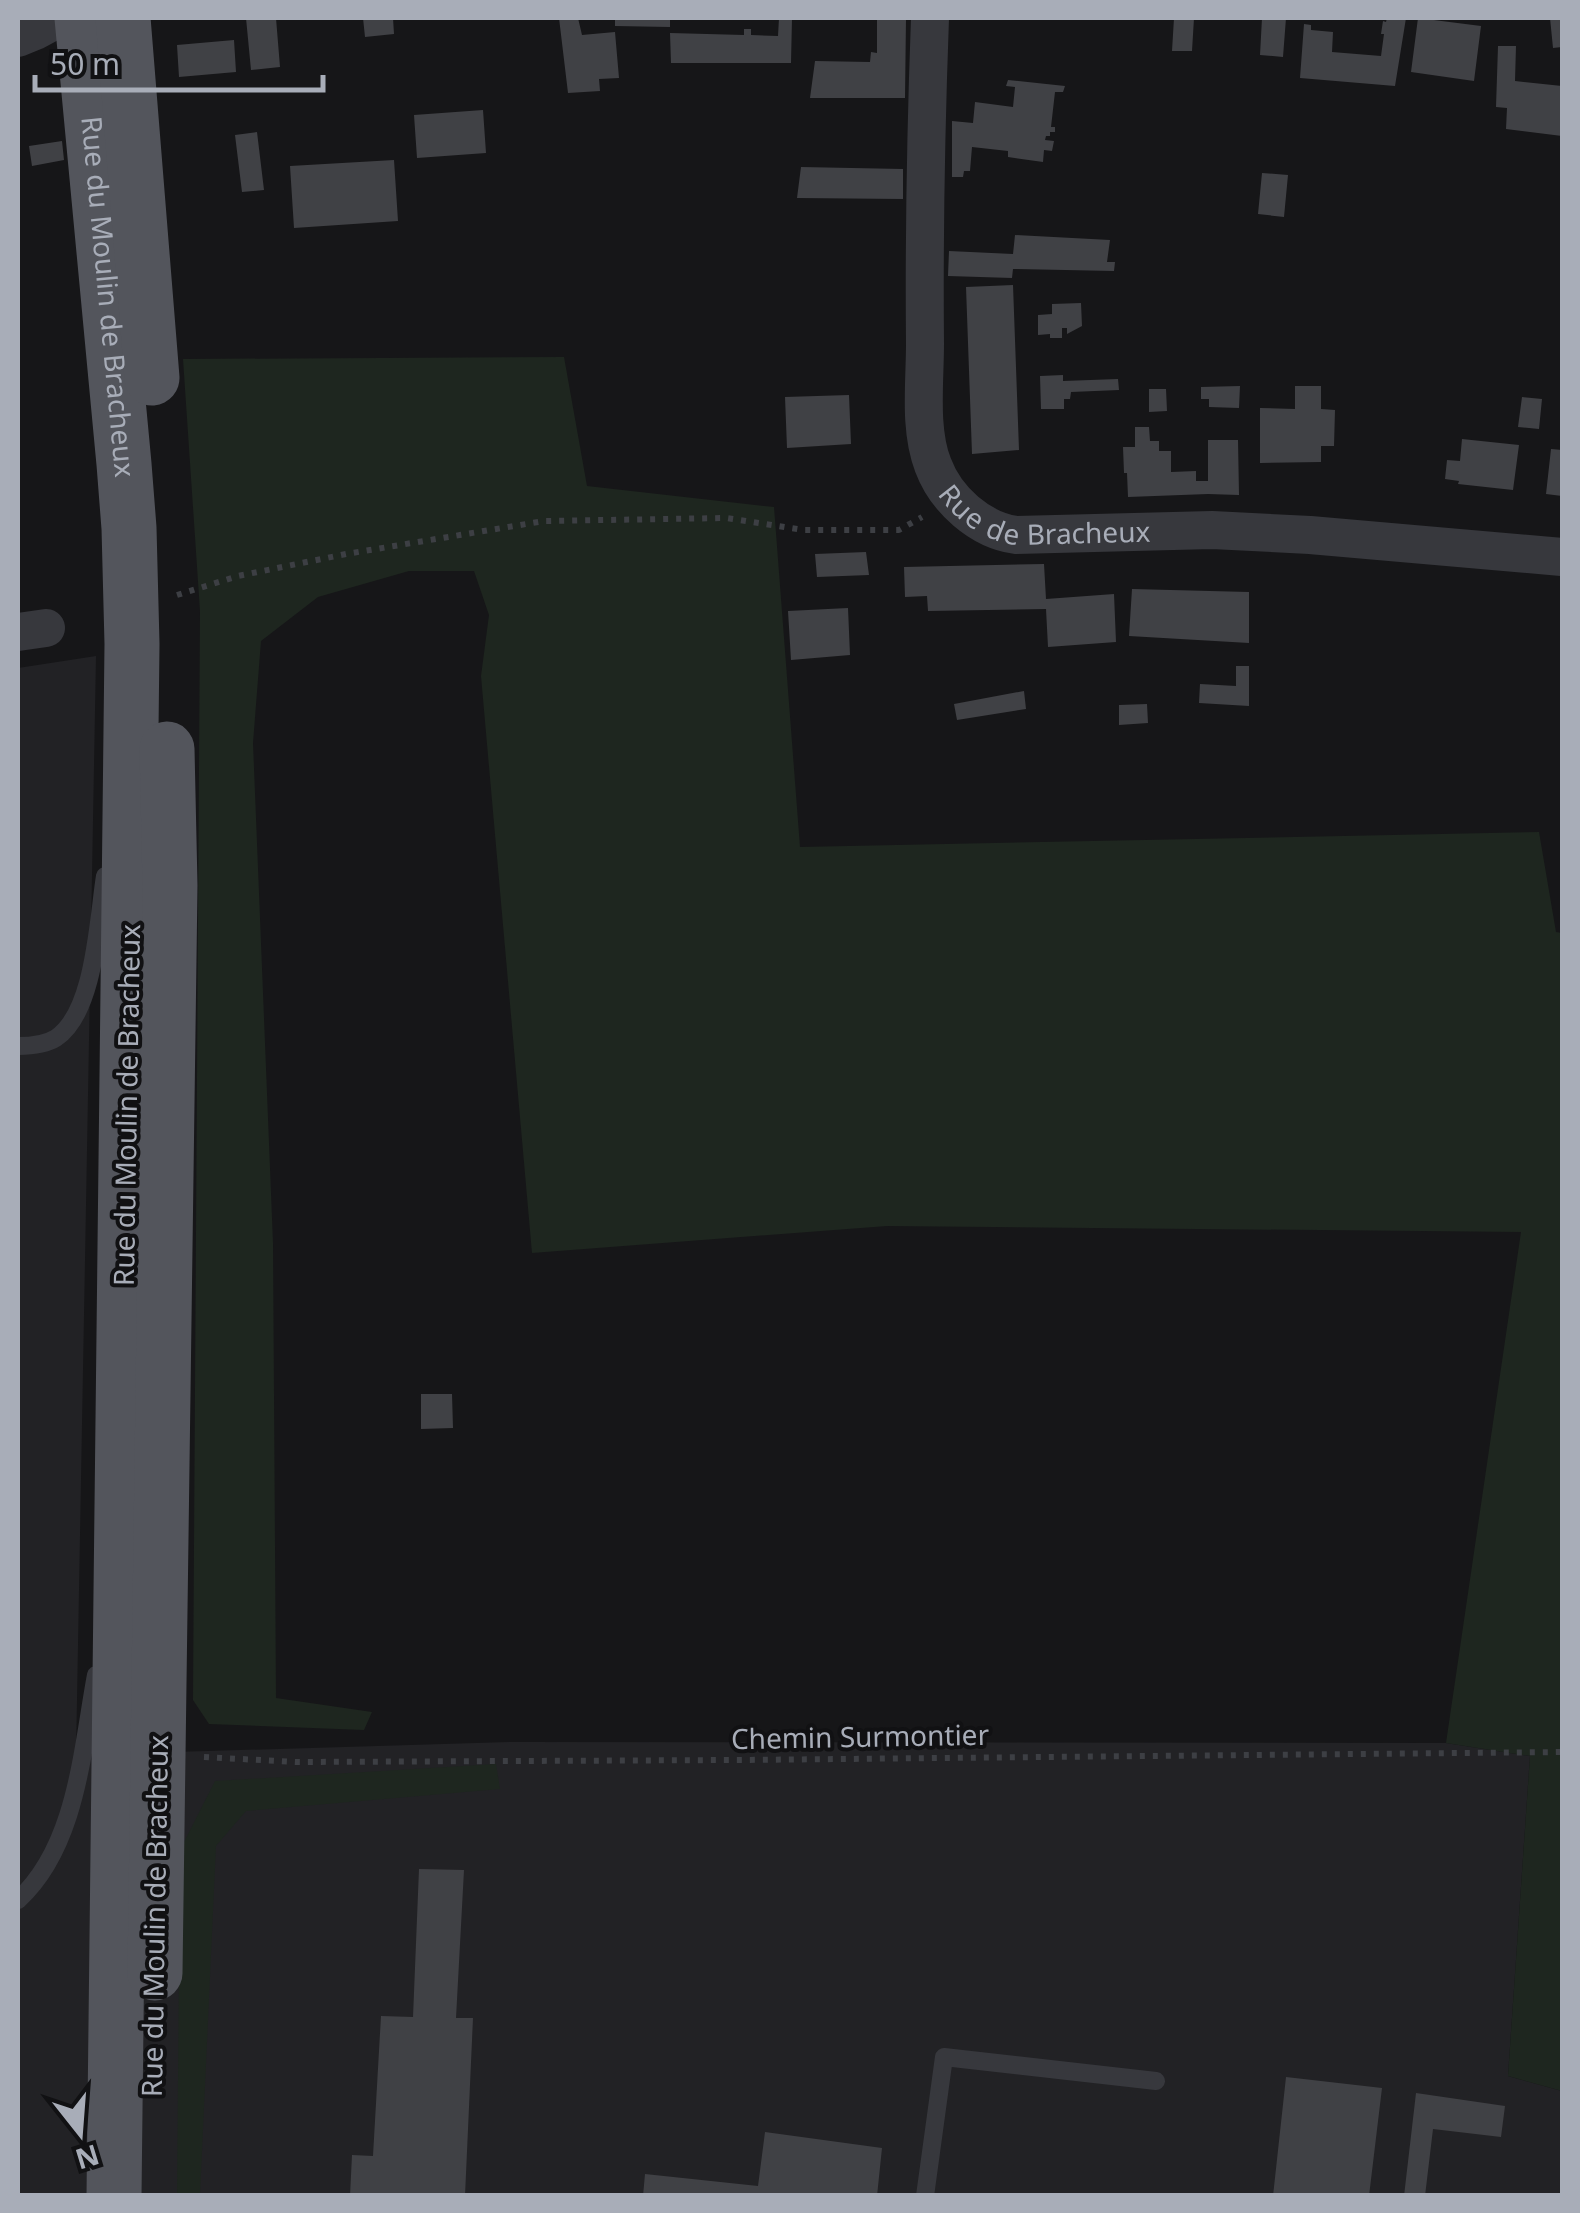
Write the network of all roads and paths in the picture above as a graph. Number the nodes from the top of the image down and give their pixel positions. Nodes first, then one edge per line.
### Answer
1 (59, 18) edge
2 (82, 18) edge
3 (124, 18) edge
4 (930, 18) edge
5 (18, 38) edge
6 (123, 241) junction
7 (954, 499) junction
8 (1562, 556) edge
9 (164, 598) junction
10 (132, 707) junction
11 (113, 825) dead end
12 (107, 864) dead end
13 (18, 1046) edge
14 (122, 1542) junction
15 (103, 1639) dead end
16 (99, 1659) dead end
17 (1562, 1752) edge
18 (158, 1754) junction
19 (18, 1900) edge
20 (1156, 2082) dead end
21 (114, 2196) edge
22 (151, 2196) edge
23 (924, 2196) edge

1 - 5 street
2 - 6 main road, Rue du Moulin de Bracheux
3 - 6 main road, Rue du Moulin de Bracheux
4 - 7 street, Rue de Bracheux
6 - 9 main road, Rue du Moulin de Bracheux
6 - 10 main road, Rue du Moulin de Bracheux
7 - 8 street, Rue de Bracheux
7 - 9 path
9 - 18 main road, Rue du Moulin de Bracheux
10 - 11 lane
10 - 14 main road, Rue du Moulin de Bracheux
12 - 13 lane
14 - 15 lane
14 - 21 main road, Rue du Moulin de Bracheux
16 - 19 lane
17 - 18 path, Chemin Surmontier
18 - 22 main road, Rue du Moulin de Bracheux
20 - 23 lane

